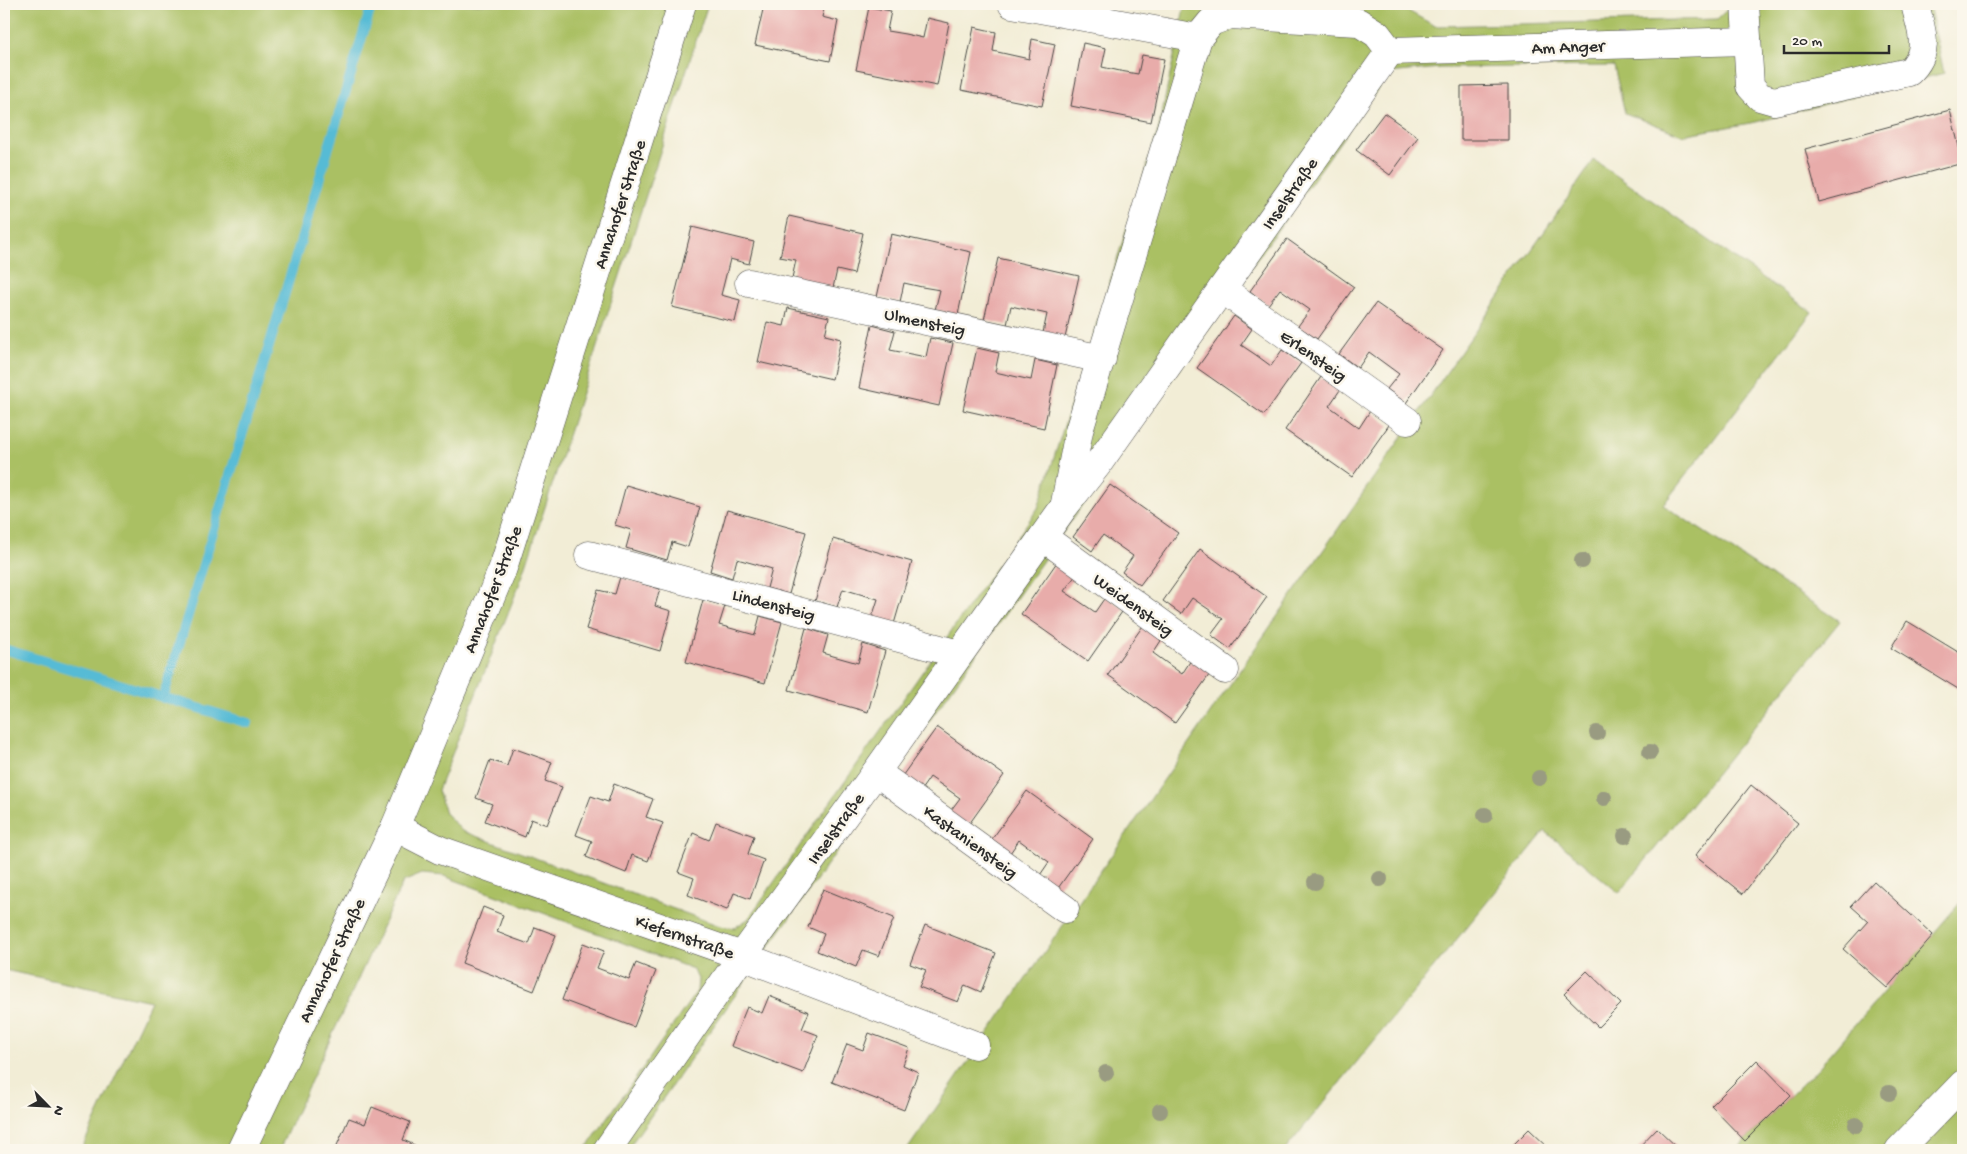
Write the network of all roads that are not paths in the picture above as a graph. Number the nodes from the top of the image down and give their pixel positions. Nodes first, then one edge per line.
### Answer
1 (682, 4) edge
2 (1012, 4) edge
3 (1745, 4) edge
4 (1915, 4) edge
5 (1198, 38) junction
6 (1747, 41) junction
7 (1390, 51) junction
8 (749, 283) dead end
9 (1222, 289) junction
10 (1102, 358) junction
11 (1407, 420) dead end
12 (1064, 507) junction
13 (1042, 537) junction
14 (589, 555) dead end
15 (959, 654) junction
16 (1225, 670) dead end
17 (876, 772) junction
18 (395, 827) junction
19 (1065, 909) dead end
20 (742, 956) junction
21 (975, 1045) dead end
22 (1963, 1084) edge
23 (241, 1150) edge
24 (607, 1150) edge
25 (1899, 1150) edge

1 - 18 street, Annahofer Straße
2 - 5 street
3 - 6 street
4 - 6 street
5 - 7 street, Inselstraße
5 - 10 street, Inselstraße
6 - 7 street, Am Anger
7 - 9 street, Inselstraße
8 - 10 street, Ulmensteig
9 - 11 street, Erlensteig
9 - 12 street, Inselstraße
10 - 12 street, Inselstraße
12 - 13 street, Inselstraße
13 - 15 street, Inselstraße
13 - 16 street, Weidensteig
14 - 15 street, Lindensteig
15 - 17 street, Inselstraße
17 - 19 street, Kastaniensteig
17 - 20 street, Inselstraße
18 - 20 street, Kiefernstraße
18 - 23 street, Annahofer Straße
20 - 21 street, Kiefernstraße
20 - 24 street, Inselstraße
22 - 25 street

